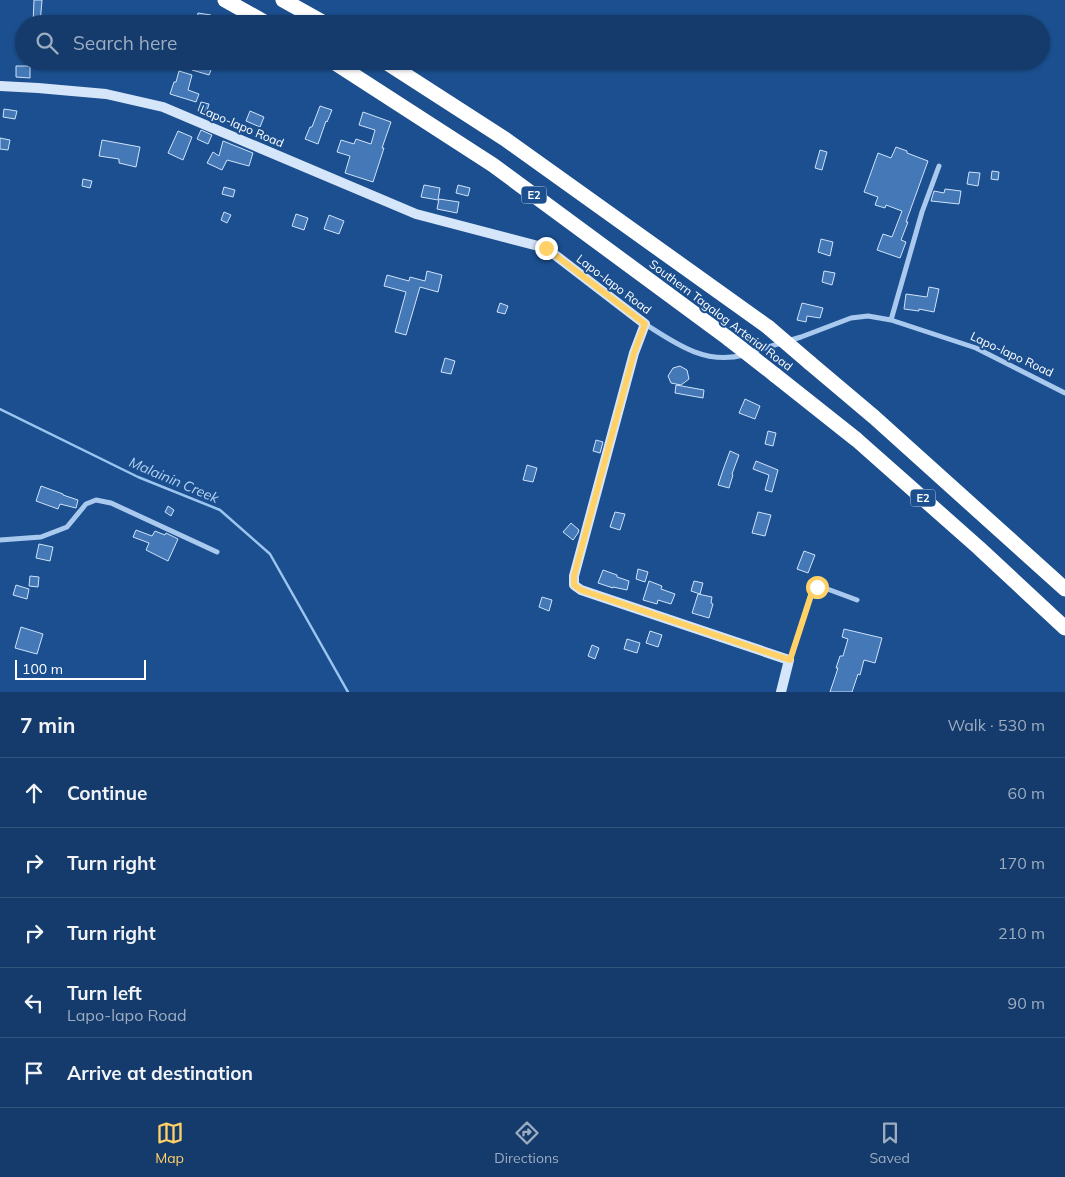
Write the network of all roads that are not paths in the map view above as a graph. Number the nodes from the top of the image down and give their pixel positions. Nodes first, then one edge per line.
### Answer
1 (226, 0) edge
2 (283, 0) edge
3 (252, 15) edge
4 (310, 15) edge
5 (346, 70) edge
6 (398, 70) edge
7 (0, 86) edge
8 (939, 166) dead end
9 (891, 320) junction
10 (645, 324) junction
11 (1065, 393) edge
12 (0, 540) edge
13 (217, 552) dead end
14 (1065, 589) edge
15 (857, 600) dead end
16 (1065, 628) edge
17 (790, 660) junction
18 (781, 692) edge

1 - 3 highway
2 - 4 highway
5 - 16 highway, Southern Tagalog Arterial Road / E2, bridge
6 - 14 highway, Southern Tagalog Arterial Road / E2, bridge
7 - 10 street, Lapo-lapo Road
8 - 9 street
9 - 10 street, Lapo-lapo Road
9 - 11 street, Lapo-lapo Road
10 - 17 street
12 - 13 street
15 - 17 street
17 - 18 street

